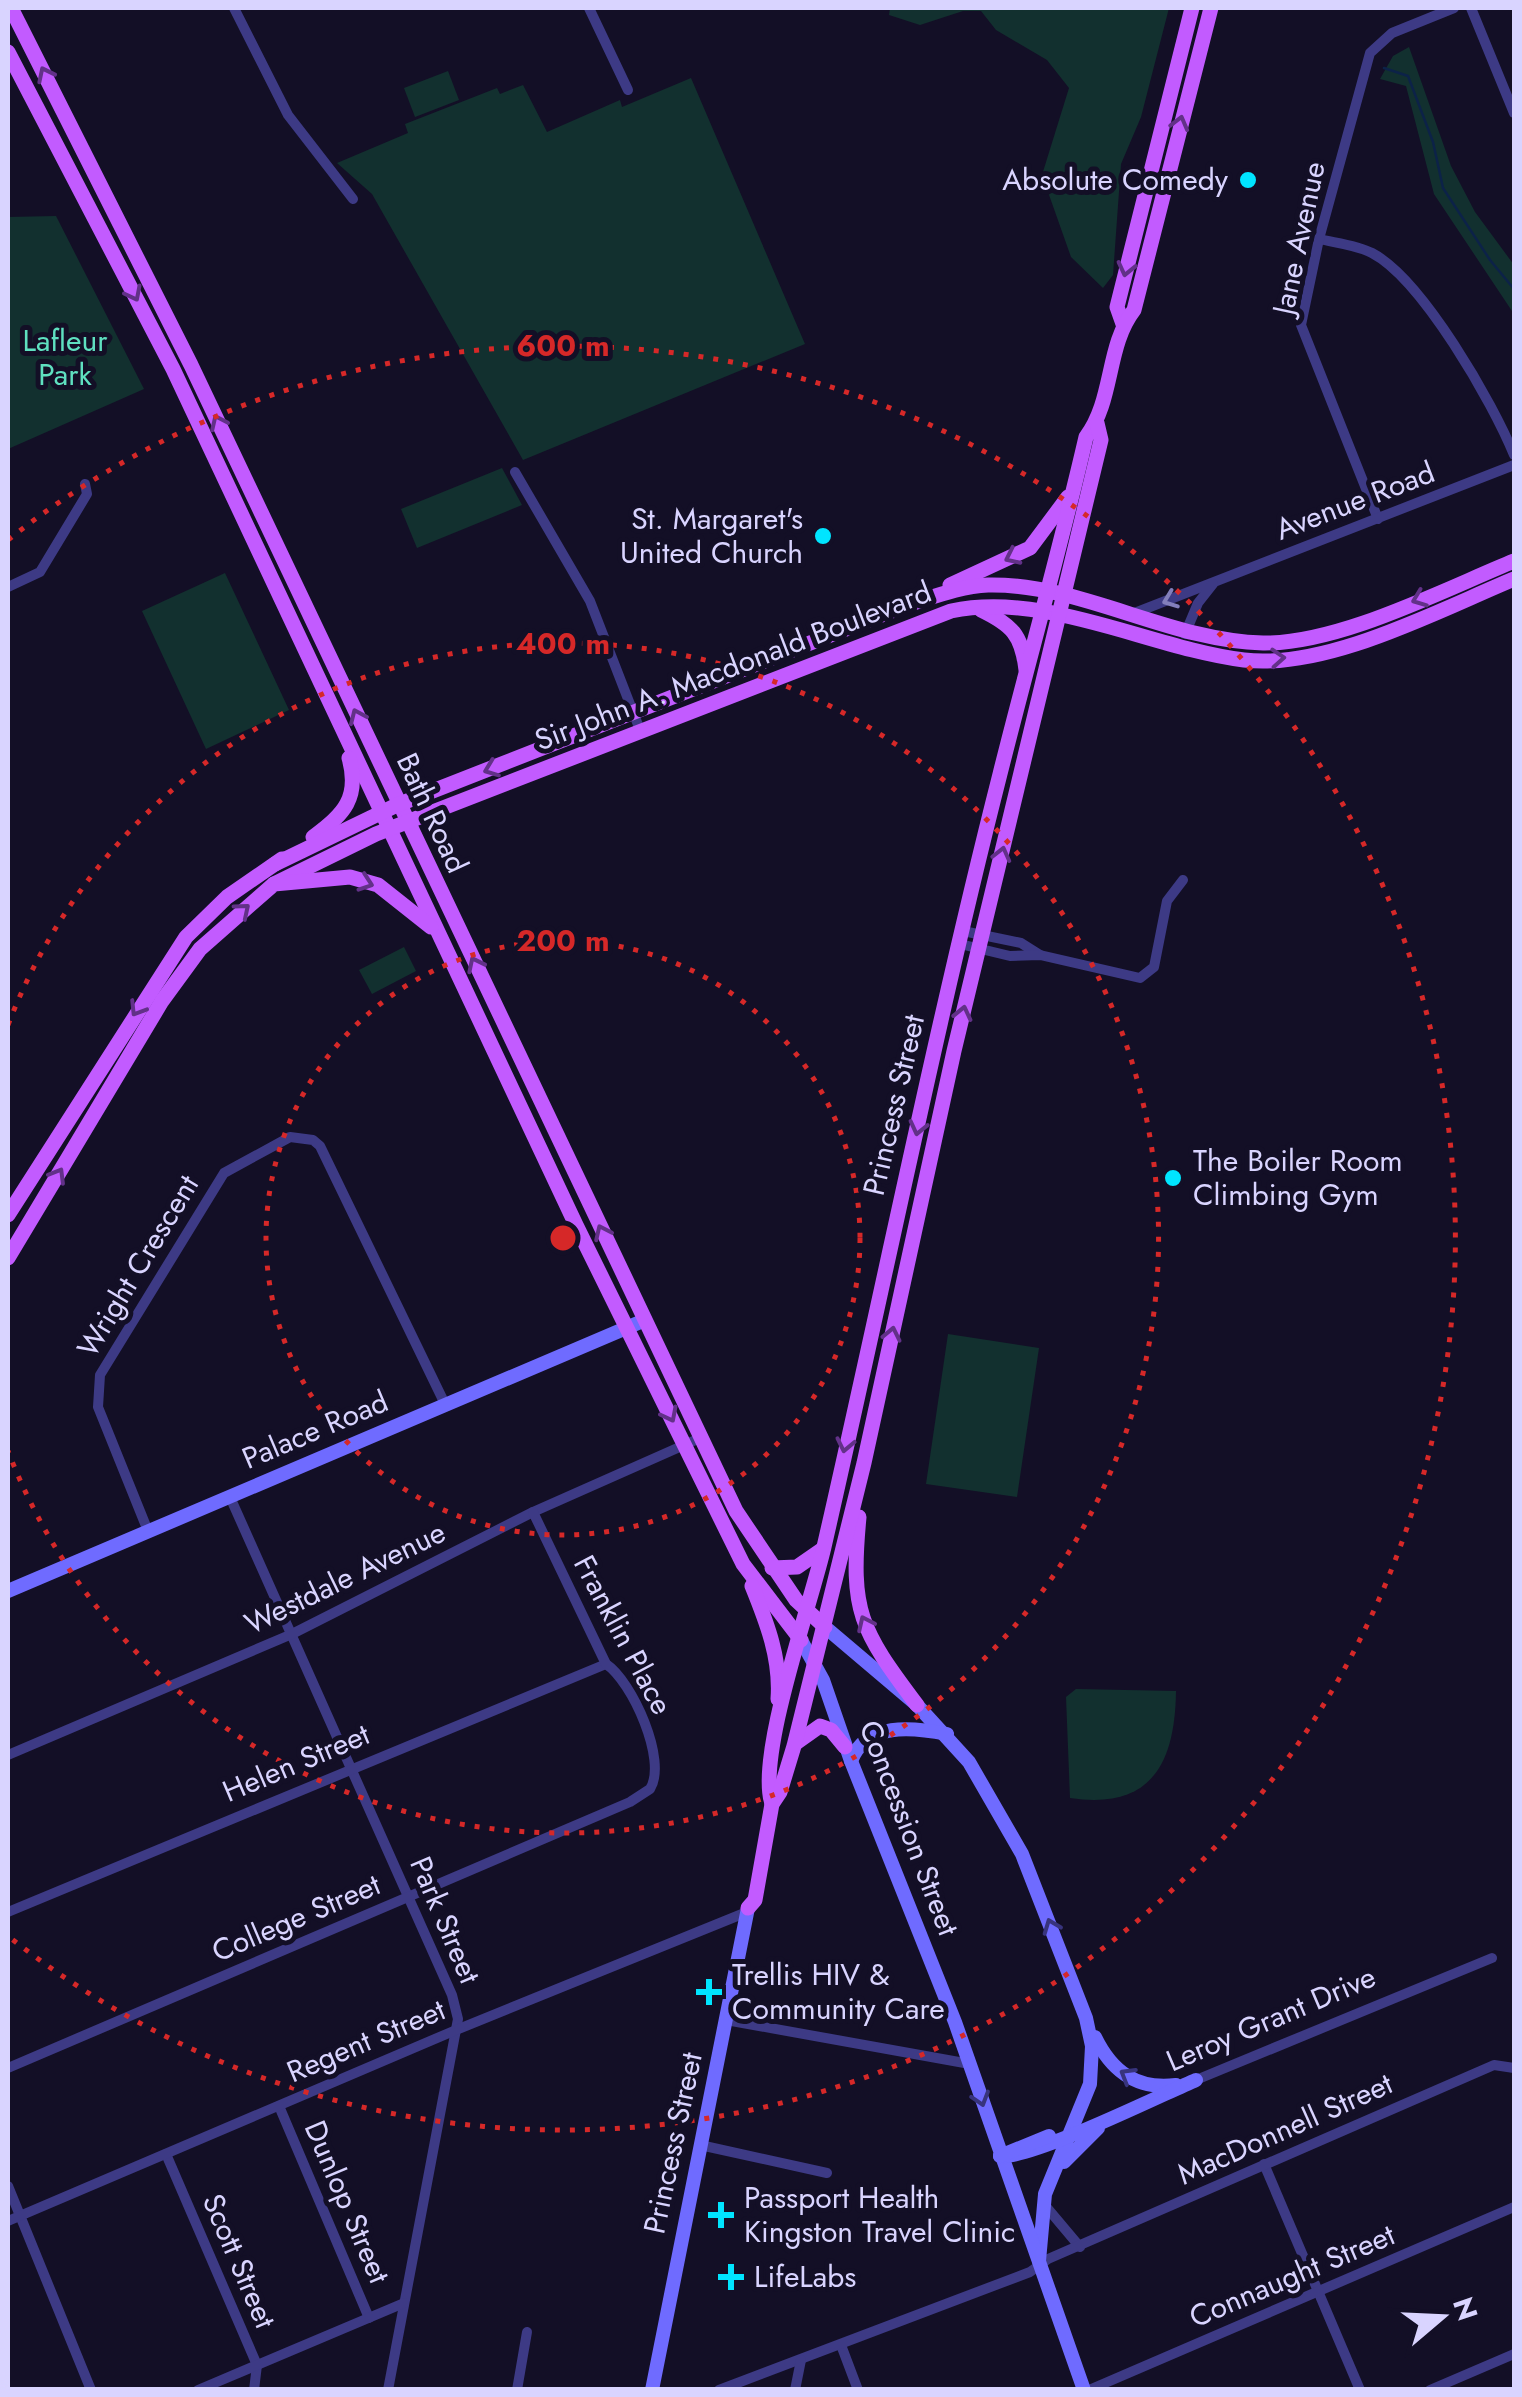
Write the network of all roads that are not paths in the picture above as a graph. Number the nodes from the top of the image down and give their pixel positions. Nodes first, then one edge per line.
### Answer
1 (11, 8) edge
2 (234, 8) edge
3 (589, 8) edge
4 (1192, 8) edge
5 (1212, 8) edge
6 (1454, 8) edge
7 (1470, 8) edge
8 (8, 52) edge
9 (628, 90) dead end
10 (1514, 113) edge
11 (353, 198) dead end
12 (1147, 215) junction
13 (1319, 239) junction
14 (1097, 423) junction
15 (1514, 456) edge
16 (1514, 465) edge
17 (515, 472) dead end
18 (86, 484) dead end
19 (1075, 485) junction
20 (1378, 519) junction
21 (1514, 562) edge
22 (1514, 579) edge
23 (1213, 583) junction
24 (8, 587) edge
25 (1055, 595) junction
26 (907, 605) junction
27 (973, 606) junction
28 (1051, 615) junction
29 (1126, 616) junction
30 (1184, 638) junction
31 (1026, 678) junction
32 (634, 714) junction
33 (336, 716) junction
34 (640, 730) junction
35 (397, 805) junction
36 (381, 812) junction
37 (406, 824) junction
38 (389, 830) junction
39 (274, 864) junction
40 (1183, 880) dead end
41 (274, 884) junction
42 (440, 938) junction
43 (962, 938) junction
44 (980, 943) junction
45 (8, 1215) edge
46 (8, 1258) edge
47 (645, 1320) junction
48 (626, 1328) junction
49 (446, 1404) junction
50 (700, 1438) junction
51 (684, 1445) junction
52 (864, 1463) junction
53 (230, 1497) junction
54 (533, 1512) junction
55 (148, 1531) junction
56 (823, 1548) junction
57 (743, 1564) junction
58 (772, 1568) junction
59 (8, 1591) edge
60 (808, 1610) junction
61 (825, 1627) junction
62 (292, 1634) junction
63 (801, 1640) junction
64 (606, 1664) junction
65 (815, 1665) junction
66 (917, 1704) junction
67 (776, 1732) junction
68 (948, 1734) junction
69 (794, 1746) junction
70 (848, 1754) junction
71 (8, 1755) edge
72 (350, 1767) junction
73 (654, 1783) joint
74 (772, 1804) junction
75 (408, 1898) junction
76 (747, 1910) junction
77 (8, 1912) edge
78 (1492, 1958) dead end
79 (1086, 2018) junction
80 (726, 2020) junction
81 (456, 2030) junction
82 (970, 2064) junction
83 (1513, 2067) edge
84 (8, 2068) edge
85 (1196, 2080) junction
86 (278, 2106) junction
87 (1119, 2112) junction
88 (1072, 2132) junction
89 (700, 2145) junction
90 (166, 2154) junction
91 (1000, 2156) junction
92 (1264, 2164) junction
93 (827, 2172) dead end
94 (1051, 2178) junction
95 (8, 2186) edge
96 (1044, 2203) junction
97 (1514, 2206) edge
98 (20, 2216) junction
99 (8, 2222) edge
100 (1080, 2246) junction
101 (1038, 2266) junction
102 (1317, 2292) junction
103 (404, 2304) junction
104 (368, 2318) junction
105 (527, 2332) dead end
106 (841, 2345) junction
107 (1514, 2354) edge
108 (801, 2360) junction
109 (256, 2365) junction
110 (92, 2390) edge
111 (198, 2390) edge
112 (254, 2390) edge
113 (388, 2390) edge
114 (517, 2390) edge
115 (652, 2390) edge
116 (719, 2390) edge
117 (795, 2390) edge
118 (858, 2390) edge
119 (1087, 2390) edge
120 (1360, 2390) edge
121 (1430, 2390) edge

35 -> 1 main road, Bath Road
2 - 11 street
3 - 9 street
4 - 12 main road, Princess Street
12 -> 5 main road, Princess Street
6 - 13 street, Jane Avenue
7 - 10 street
8 -> 33 main road, Bath Road
12 - 14 main road, Princess Street
13 - 15 street
13 - 20 street, Jane Avenue
14 - 19 main road, Princess Street
14 - 25 main road, Princess Street
16 - 20 street, Avenue Road
17 - 32 street
18 - 24 street
19 - 25 main road, Princess Street
19 -> 26 main road
20 - 23 street, Avenue Road
21 -> 30 main road, Sir John A. Macdonald Boulevard
30 -> 22 main road, Sir John A. Macdonald Boulevard
23 -> 29 street, Avenue Road
23 - 30 street
25 - 26 main road, Sir John A. Macdonald Boulevard
25 - 28 main road, Princess Street
25 - 29 main road, Sir John A. Macdonald Boulevard
26 - 32 main road, Sir John A. Macdonald Boulevard
27 - 28 main road, Sir John A. Macdonald Boulevard
27 - 31 main road
27 - 34 main road, Sir John A. Macdonald Boulevard
28 - 30 main road, Sir John A. Macdonald Boulevard
28 - 31 main road, Princess Street
44 -> 28 main road, Princess Street
29 - 30 main road, Sir John A. Macdonald Boulevard
31 - 43 main road, Princess Street
32 - 34 street
32 -> 35 main road, Sir John A. Macdonald Boulevard
33 - 36 main road, Bath Road
33 - 39 main road
34 - 37 main road, Sir John A. Macdonald Boulevard
35 - 36 main road, Sir John A. Macdonald Boulevard
35 - 37 main road, Bath Road
36 - 38 main road, Bath Road
36 - 39 main road, Sir John A. Macdonald Boulevard
37 - 38 main road, Sir John A. Macdonald Boulevard
47 -> 37 main road, Bath Road
38 - 41 main road, Sir John A. Macdonald Boulevard
38 - 42 main road, Bath Road
39 -> 45 main road
40 - 44 street
41 -> 42 main road
46 -> 41 main road, Sir John A. Macdonald Boulevard
42 - 48 main road, Bath Road
43 - 44 street
43 -> 56 main road, Princess Street
52 -> 44 main road, Princess Street
47 - 48 main road, Palace Road
47 - 50 main road, Bath Road
48 - 49 main road, Palace Road
48 -> 51 main road, Bath Road
49 - 53 main road, Palace Road
49 - 55 street, Wright Crescent
50 - 51 street, Westdale Avenue
50 - 58 main road, Bath Road
51 - 54 street, Westdale Avenue
51 - 57 main road, Bath Road
52 - 61 main road, Princess Street
66 -> 52 main road
53 - 55 main road, Palace Road
53 - 62 street, Park Street
54 - 62 street, Westdale Avenue
54 - 64 street, Franklin Place
55 - 59 main road, Palace Road
56 - 58 main road
56 - 60 main road, Princess Street
57 - 63 main road, Bath Road
57 - 67 main road
58 - 60 main road, Bath Road
60 - 61 main road, Bath Road
60 - 63 main road, Princess Street
61 - 65 main road, Princess Street
61 - 66 main road, Concession Street
62 - 71 street, Westdale Avenue
62 - 72 street, Park Street
63 - 65 main road, Concession Street
63 - 67 main road, Princess Street
64 - 72 street, Helen Street
64 - 73 street, Franklin Place
65 - 69 main road, Princess Street
65 - 70 main road, Concession Street
66 - 68 main road, Concession Street
67 - 74 main road, Princess Street
68 - 70 main road
79 -> 68 main road, Concession Street
69 - 70 main road
69 - 74 main road, Princess Street
70 - 82 main road, Concession Street
72 - 75 street, Park Street
72 - 77 street, Helen Street
73 - 75 street, College Street
74 - 76 main road, Princess Street
75 - 81 street, Park Street
75 - 84 street, College Street
76 - 80 main road, Princess Street
76 - 81 street, Regent Street
78 - 85 street, Leroy Grant Drive
85 -> 79 main road
79 - 88 main road, Concession Street
80 - 82 street
80 - 89 main road, Princess Street
81 - 86 street, Regent Street
81 - 103 street, Park Street
82 -> 91 main road, Concession Street
83 - 92 street, MacDonnell Street
85 - 87 main road, Leroy Grant Drive
86 - 90 street, Regent Street
86 - 104 street, Dunlop Street
87 - 88 main road, Leroy Grant Drive
87 - 94 main road
88 - 91 main road, Leroy Grant Drive
88 - 94 main road, Concession Street
89 - 93 street
89 - 115 main road, Princess Street
90 - 98 street, Regent Street
90 - 109 street, Scott Street
91 - 101 main road, Concession Street
92 - 100 street, MacDonnell Street
92 - 102 street
94 - 96 main road, Concession Street
95 - 98 street
96 - 100 street
96 - 101 main road, Concession Street
97 - 102 street, Connaught Street
98 - 99 street, Regent Street
98 - 110 street
100 - 101 street, MacDonnell Street
101 - 106 street, MacDonnell Street
101 - 119 main road, Concession Street
102 - 119 street, Connaught Street
102 - 120 street
103 - 104 street
103 - 113 street, Park Street
104 - 109 street
105 - 114 street
106 - 108 street, MacDonnell Street
106 - 118 street
107 - 121 street
108 - 116 street, MacDonnell Street
108 - 117 street
109 - 111 street
109 - 112 street, Scott Street

